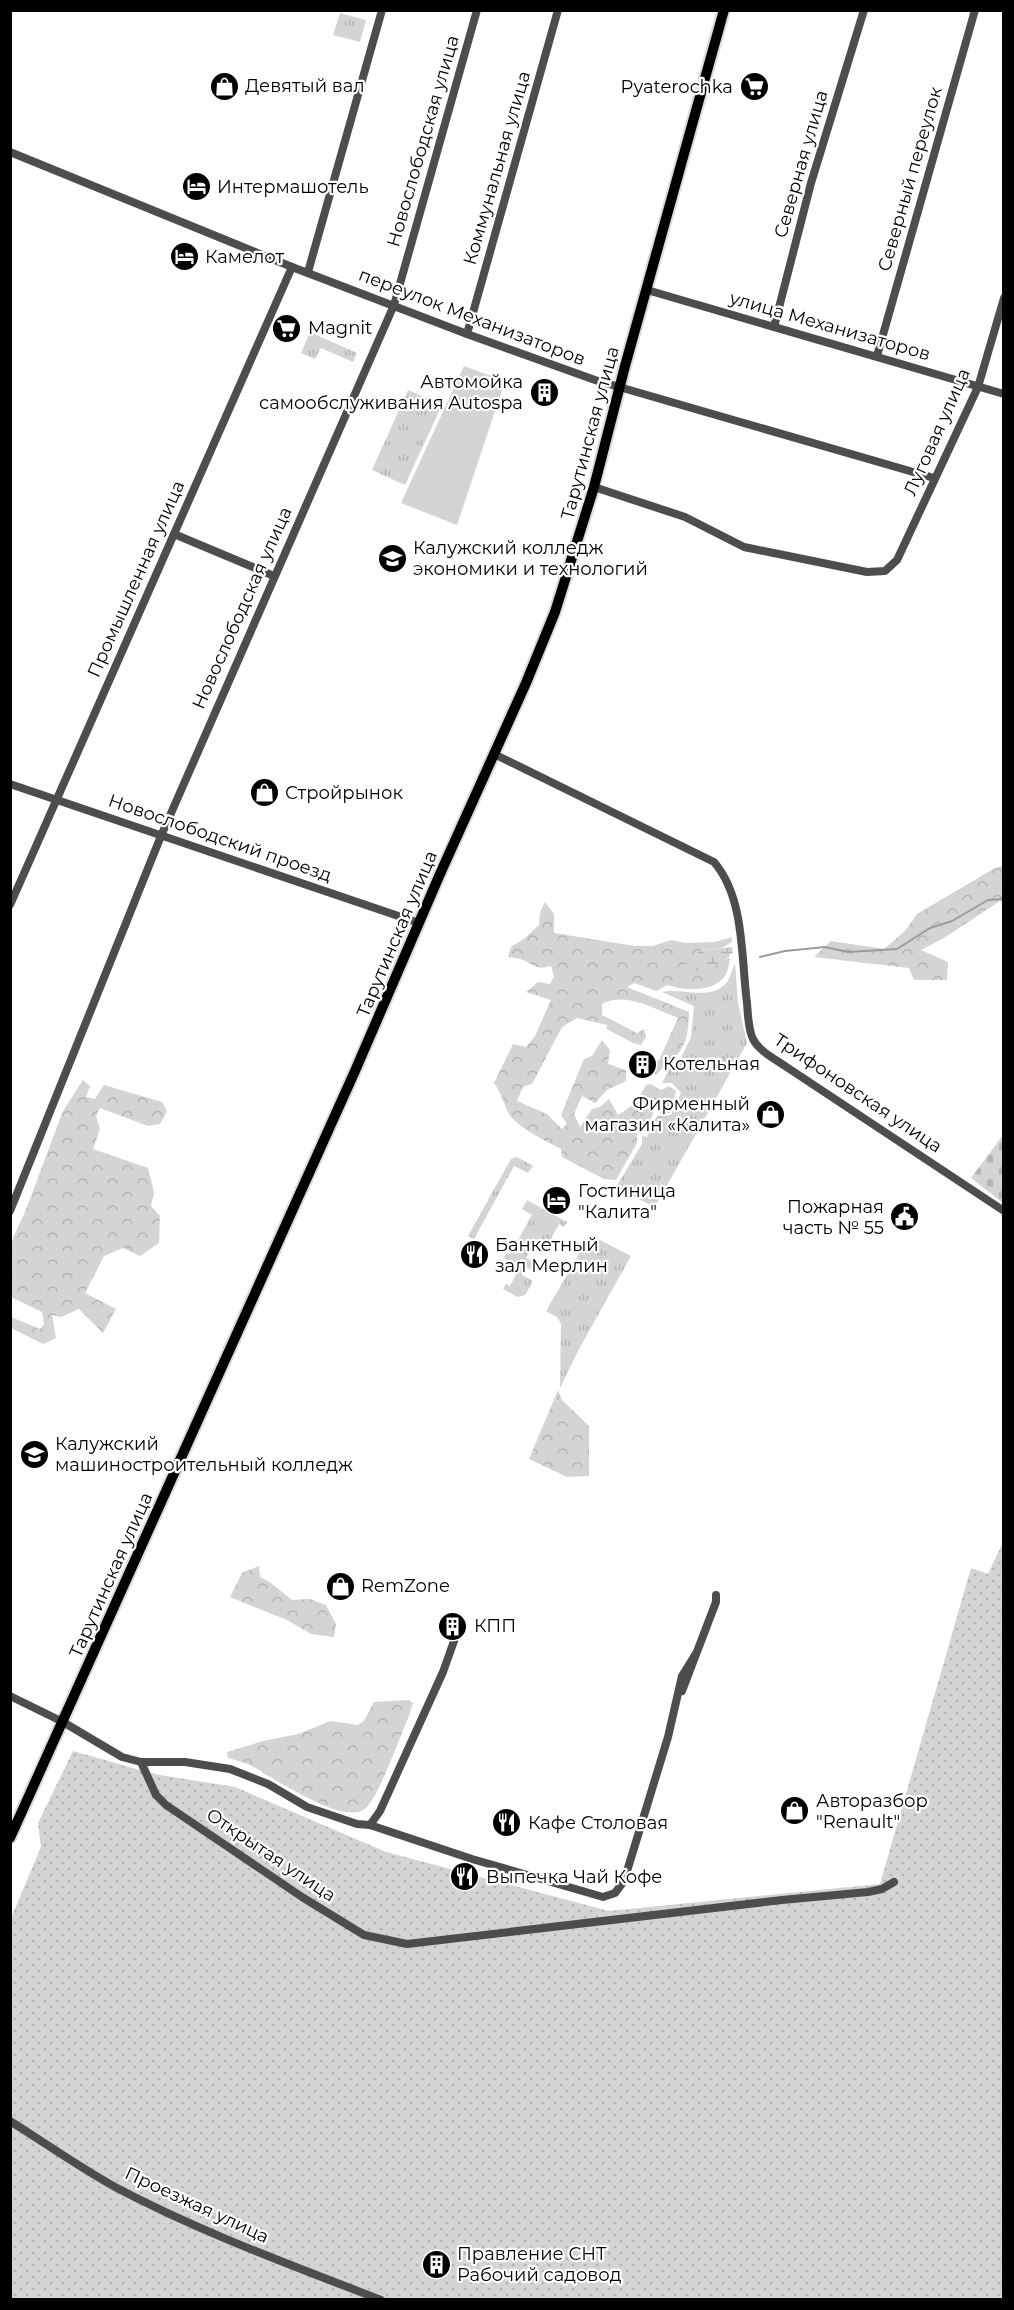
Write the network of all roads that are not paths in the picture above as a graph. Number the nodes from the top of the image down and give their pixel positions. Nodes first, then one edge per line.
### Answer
1 (382, 10) edge
2 (477, 10) edge
3 (558, 10) edge
4 (724, 10) edge
5 (864, 10) edge
6 (975, 10) edge
7 (10, 152) edge
8 (292, 267) junction
9 (308, 272) junction
10 (647, 290) junction
11 (1004, 298) edge
12 (394, 304) junction
13 (774, 327) junction
14 (467, 334) junction
15 (877, 357) junction
16 (978, 387) junction
17 (620, 388) junction
18 (1004, 394) edge
19 (934, 478) junction
20 (594, 487) junction
21 (174, 534) junction
22 (274, 576) junction
23 (494, 754) junction
24 (10, 784) edge
25 (56, 799) junction
26 (161, 836) junction
27 (10, 905) edge
28 (419, 923) junction
29 (10, 1211) edge
30 (1004, 1211) edge
31 (716, 1595) dead end
32 (454, 1641) dead end
33 (10, 1696) edge
34 (63, 1722) junction
35 (141, 1762) junction
36 (370, 1825) junction
37 (10, 1838) edge
38 (894, 1882) dead end
39 (10, 2121) edge
40 (381, 2300) edge

1 - 9 street
2 - 12 street, Новослободская улица
3 - 14 street, Коммунальная улица
4 - 10 main road, Тарутинская улица
5 - 13 street, Северная улица
6 - 15 street, Северный переулок
7 - 8 street, переулок Механизаторов
8 - 9 street, переулок Механизаторов
8 - 21 street, Промышленная улица
9 - 12 street, переулок Механизаторов
10 - 13 street, улица Механизаторов
10 - 17 main road, Тарутинская улица
11 - 16 street, Луговая улица
12 - 14 street, переулок Механизаторов
12 - 22 street, Новослободская улица
13 - 15 street, улица Механизаторов
14 - 17 street, переулок Механизаторов
15 - 16 street, улица Механизаторов
16 - 18 street, улица Механизаторов
16 - 19 street, Луговая улица
17 - 19 street, переулок Механизаторов
17 - 20 main road, Тарутинская улица
19 - 20 street, Луговая улица
20 - 23 main road, Тарутинская улица
21 - 22 street
21 - 25 street, Промышленная улица
22 - 26 street, Новослободская улица
23 - 28 main road, Тарутинская улица
23 - 30 street, Трифоновская улица
24 - 25 street, Новослободский проезд
25 - 26 street, Новослободский проезд
25 - 27 street, Промышленная улица
26 - 28 street, Новослободский проезд
26 - 29 street, Новослободская улица
28 - 34 main road, Тарутинская улица
31 - 36 street
32 - 36 street
33 - 34 street
34 - 35 street
34 - 37 main road, Тарутинская улица
35 - 36 street
35 - 38 street, Открытая улица
39 - 40 street, Проезжая улица

